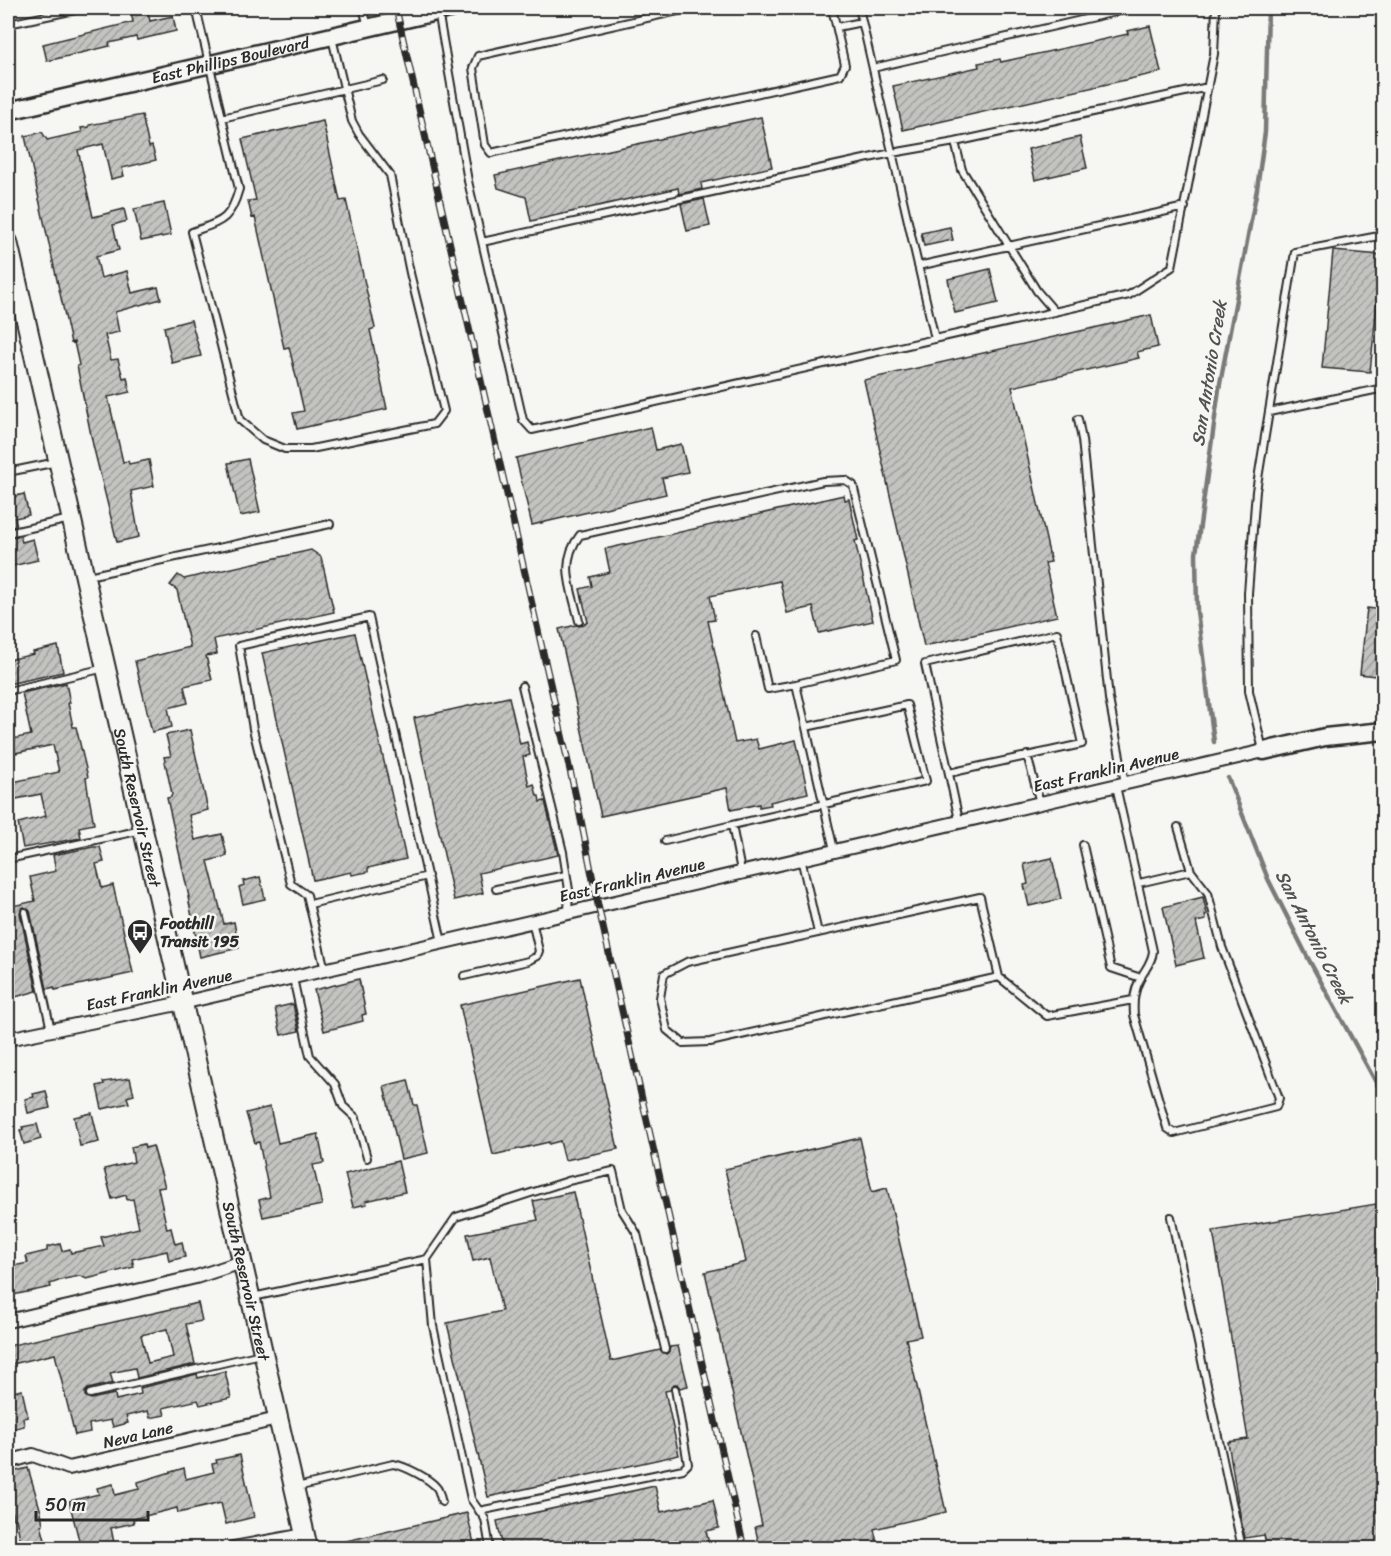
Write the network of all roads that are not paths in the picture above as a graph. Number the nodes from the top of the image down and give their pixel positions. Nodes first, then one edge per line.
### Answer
1 (85, 8) edge
2 (196, 8) edge
3 (363, 8) edge
4 (691, 8) edge
5 (832, 8) edge
6 (859, 8) edge
7 (1133, 8) edge
8 (443, 9) edge
9 (1216, 10) edge
10 (663, 11) edge
11 (862, 22) junction
12 (8, 24) edge
13 (368, 26) junction
14 (837, 27) junction
15 (331, 35) junction
16 (208, 64) junction
17 (873, 68) junction
18 (383, 80) dead end
19 (1208, 87) junction
20 (345, 89) junction
21 (8, 111) edge
22 (222, 117) junction
23 (956, 142) junction
24 (892, 153) junction
25 (1185, 207) junction
26 (1383, 235) edge
27 (8, 242) edge
28 (482, 242) junction
29 (1008, 246) junction
30 (918, 266) junction
31 (1054, 312) junction
32 (935, 339) junction
33 (1383, 388) edge
34 (1269, 412) junction
35 (1078, 419) dead end
36 (58, 462) junction
37 (8, 472) edge
38 (71, 519) junction
39 (330, 524) dead end
40 (8, 533) edge
41 (84, 577) junction
42 (579, 621) dead end
43 (756, 636) dead end
44 (105, 668) junction
45 (796, 684) junction
46 (522, 686) dead end
47 (8, 691) edge
48 (806, 727) junction
49 (1383, 731) edge
50 (1264, 751) junction
51 (1028, 755) junction
52 (949, 773) junction
53 (1120, 784) junction
54 (1040, 803) junction
55 (823, 804) junction
56 (959, 820) junction
57 (732, 825) junction
58 (1178, 827) dead end
59 (142, 830) junction
60 (665, 841) dead end
61 (1083, 845) dead end
62 (834, 850) junction
63 (801, 858) junction
64 (8, 859) edge
65 (741, 871) junction
66 (1191, 871) junction
67 (566, 874) junction
68 (428, 876) junction
69 (1138, 883) junction
70 (496, 889) dead end
71 (310, 904) junction
72 (25, 912) dead end
73 (568, 912) junction
74 (531, 921) junction
75 (818, 933) junction
76 (442, 942) junction
77 (325, 970) junction
78 (464, 976) dead end
79 (293, 977) junction
80 (999, 977) junction
81 (1141, 978) junction
82 (1132, 1000) junction
83 (183, 1003) junction
84 (51, 1030) junction
85 (8, 1039) edge
86 (367, 1158) dead end
87 (1171, 1217) dead end
88 (427, 1259) junction
89 (242, 1262) junction
90 (250, 1298) junction
91 (8, 1321) edge
92 (665, 1348) dead end
93 (262, 1354) junction
94 (675, 1389) dead end
95 (90, 1394) dead end
96 (277, 1419) junction
97 (8, 1462) edge
98 (294, 1488) junction
99 (442, 1502) dead end
100 (479, 1511) junction
101 (306, 1542) edge
102 (233, 1548) edge
103 (490, 1548) edge
104 (1242, 1548) edge

1 - 12 lane
2 - 16 lane
3 - 13 lane
4 - 10 lane
5 - 14 lane
6 - 11 lane
7 - 17 lane
8 - 13 street, East Phillips Boulevard
8 - 28 lane
9 - 19 lane
10 - 14 lane
11 - 14 lane
11 - 17 lane
13 - 15 street, East Phillips Boulevard
15 - 16 street, East Phillips Boulevard
15 - 20 lane
16 - 21 street, East Phillips Boulevard
16 - 22 lane
17 - 24 lane
18 - 20 lane
19 - 23 lane
19 - 25 lane
20 - 22 lane
20 - 22 lane
23 - 24 lane
23 - 29 lane
24 - 28 lane
24 - 30 lane
25 - 29 lane
25 - 31 lane
26 - 34 lane
27 - 36 main road, South Reservoir Street
28 - 32 lane
29 - 30 lane
29 - 31 lane
30 - 32 lane
31 - 32 lane
33 - 34 lane
34 - 50 lane
35 - 53 lane
36 - 37 lane
36 - 38 main road, South Reservoir Street
38 - 40 lane
38 - 41 main road, South Reservoir Street
39 - 41 lane
41 - 44 main road, South Reservoir Street
42 - 45 lane
43 - 45 lane
44 - 47 lane
44 - 59 main road, South Reservoir Street
45 - 48 lane
46 - 67 lane
48 - 55 lane
48 - 55 lane
49 - 50 street
50 - 53 street, East Franklin Avenue
51 - 52 lane
51 - 52 lane
51 - 54 lane
52 - 56 lane
53 - 54 street, East Franklin Avenue
53 - 69 lane
54 - 56 street, East Franklin Avenue
55 - 57 lane
55 - 62 lane
56 - 62 street, East Franklin Avenue
57 - 60 lane
57 - 65 lane
58 - 66 lane
59 - 64 lane
59 - 83 main road, South Reservoir Street
61 - 81 lane
62 - 63 street, East Franklin Avenue
63 - 65 street, East Franklin Avenue
63 - 75 lane
65 - 73 street, East Franklin Avenue
66 - 69 lane
66 - 82 lane
67 - 70 lane
67 - 73 lane
68 - 71 lane
68 - 71 lane
68 - 76 lane
69 - 81 lane
71 - 77 lane
72 - 84 lane
73 - 74 street, East Franklin Avenue
74 - 76 street, East Franklin Avenue
74 - 78 lane
75 - 80 lane
75 - 80 lane
76 - 77 street, East Franklin Avenue
77 - 79 street, East Franklin Avenue
79 - 83 street, East Franklin Avenue
79 - 86 lane
80 - 82 lane
81 - 82 lane
83 - 84 street, East Franklin Avenue
83 - 89 main road, South Reservoir Street
84 - 85 street, East Franklin Avenue
87 - 104 lane
88 - 90 lane
88 - 92 lane
88 - 100 lane
89 - 90 main road, South Reservoir Street
89 - 91 street
90 - 93 main road, South Reservoir Street
93 - 95 lane
93 - 96 main road, South Reservoir Street
94 - 100 lane
96 - 97 street, Neva Lane
96 - 98 main road, South Reservoir Street
98 - 99 lane
98 - 101 main road, South Reservoir Street
100 - 103 lane
101 - 102 street

